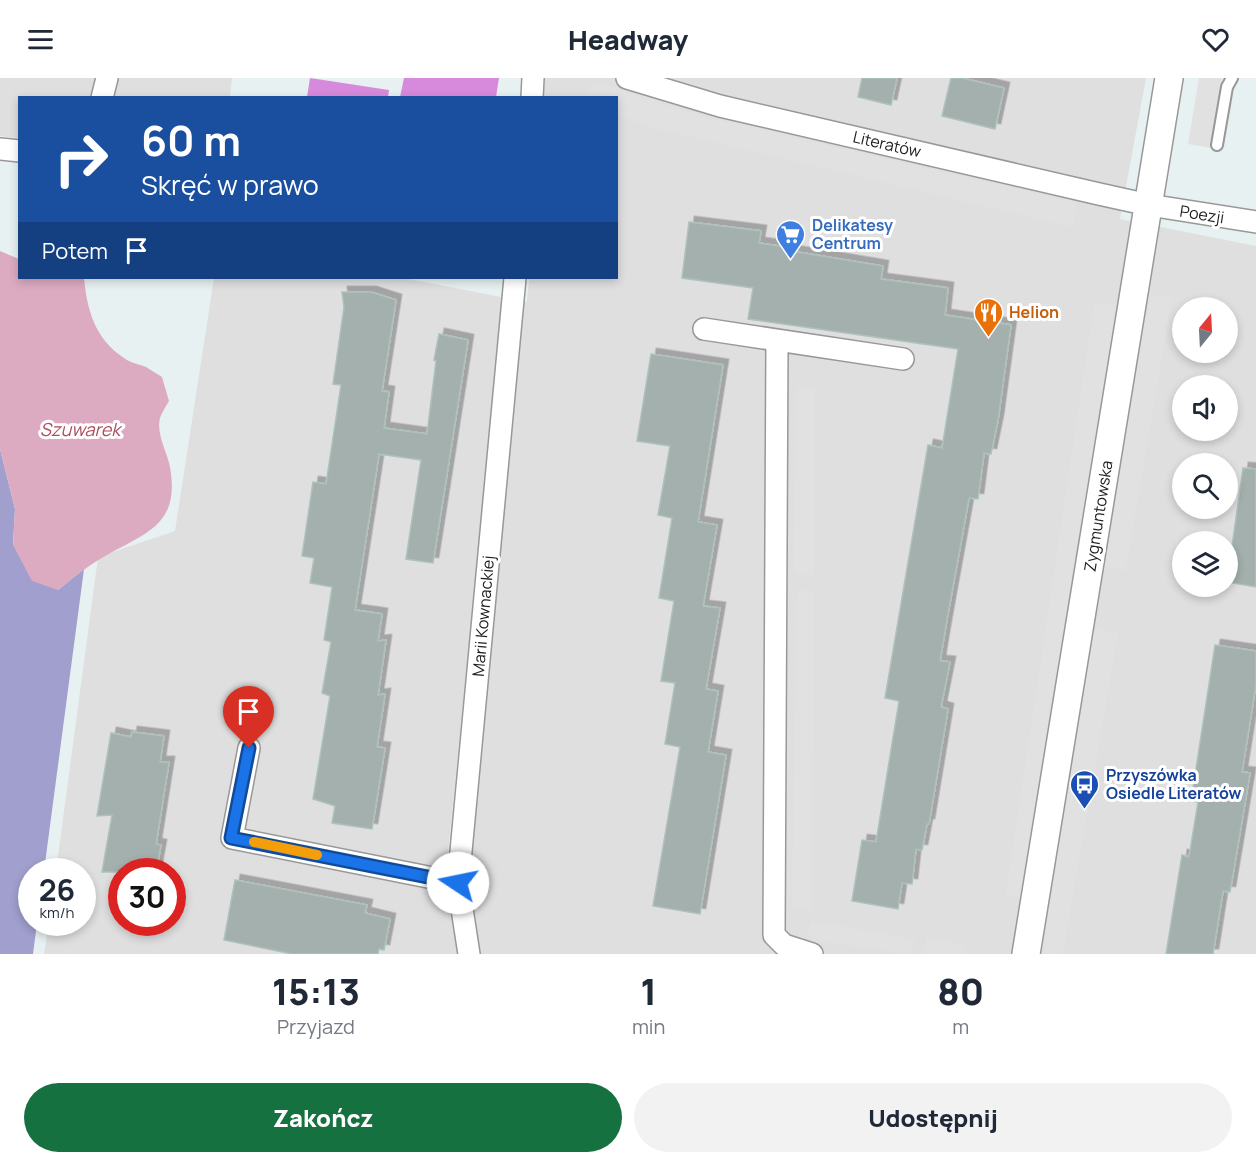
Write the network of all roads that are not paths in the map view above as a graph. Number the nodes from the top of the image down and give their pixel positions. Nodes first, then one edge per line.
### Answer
1 (106, 78) edge
2 (533, 78) edge
3 (627, 78) edge
4 (1169, 78) edge
5 (1232, 78) edge
6 (102, 96) edge
7 (532, 96) edge
8 (1218, 146) dead end
9 (0, 149) edge
10 (18, 151) edge
11 (1149, 205) junction
12 (1256, 222) edge
13 (515, 279) edge
14 (704, 329) dead end
15 (777, 341) junction
16 (903, 359) dead end
17 (249, 748) dead end
18 (458, 883) junction
19 (469, 954) edge
20 (812, 954) edge
21 (1026, 954) edge

1 - 6 street
2 - 7 street
3 - 11 street, Literatów
4 - 11 street, Zygmuntowska
5 - 8 lane
9 - 10 street
11 - 12 street, Poezji
11 - 21 street, Zygmuntowska
13 - 18 street, Marii Kownackiej
14 - 15 street
15 - 16 street
15 - 20 street
17 - 18 street
18 - 19 street, Marii Kownackiej

